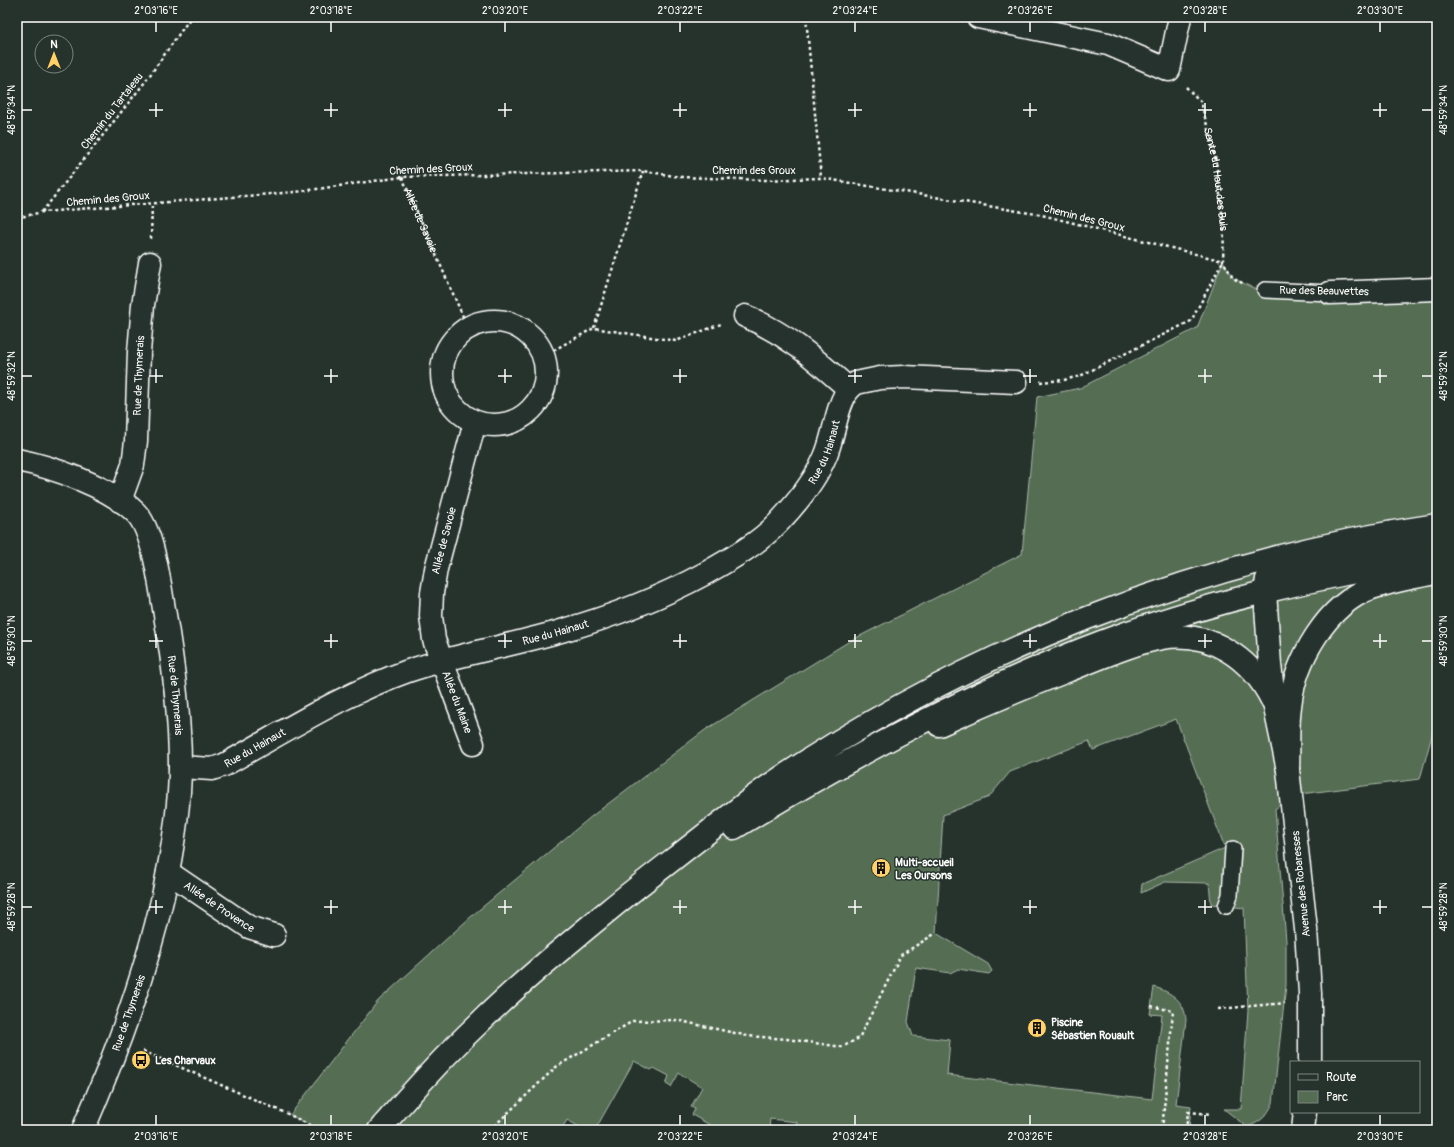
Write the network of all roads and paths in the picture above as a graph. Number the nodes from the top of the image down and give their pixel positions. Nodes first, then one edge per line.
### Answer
1 (191, 17) edge
2 (806, 17) edge
3 (978, 17) edge
4 (1180, 17) edge
5 (1169, 70) junction
6 (643, 170) junction
7 (402, 177) junction
8 (821, 178) junction
9 (152, 203) junction
10 (42, 212) junction
11 (17, 218) edge
12 (1223, 261) junction
13 (150, 263) joint
14 (1437, 289) edge
15 (1265, 290) joint
16 (1330, 292) joint
17 (745, 316) joint
18 (468, 328) junction
19 (594, 328) junction
20 (543, 356) junction
21 (1016, 382) joint
22 (849, 389) junction
23 (475, 422) junction
24 (17, 460) edge
25 (120, 501) junction
26 (1437, 525) edge
27 (1437, 537) edge
28 (1437, 558) edge
29 (1437, 573) edge
30 (1265, 592) junction
31 (441, 661) junction
32 (1275, 708) junction
33 (473, 744) dead end
34 (180, 767) junction
35 (1288, 770) junction
36 (821, 778) junction
37 (1233, 850) dead end
38 (168, 872) junction
39 (642, 883) junction
40 (1226, 906) dead end
41 (936, 933) dead end
42 (274, 935) dead end
43 (1310, 1001) junction
44 (1151, 1006) dead end
45 (1218, 1009) dead end
46 (120, 1041) junction
47 (1310, 1061) edge
48 (1305, 1113) edge
49 (1211, 1114) dead end
50 (83, 1130) edge
51 (320, 1130) edge
52 (379, 1130) edge
53 (490, 1130) edge
54 (1162, 1130) edge
55 (1186, 1130) edge
56 (1303, 1130) edge

1 - 10 path, Chemin du Tartaleau
2 - 8 path
3 - 5 street
4 - 5 street
5 - 12 path, Sente du Haut des Buis
6 - 7 path, Chemin des Groux
6 - 8 path, Chemin des Groux
6 - 19 path
7 - 9 path, Chemin des Groux
7 - 18 path, Allée de Savoie
8 - 12 path, Chemin des Groux
9 - 10 path, Chemin des Groux
9 - 13 path
10 - 11 path, Chemin des Groux
12 - 15 path, Rue des Beauvettes
12 - 21 path
13 - 25 street, Rue de Thymerais
14 - 16 street, Rue des Beauvettes
15 - 16 lane, Rue des Beauvettes
17 - 19 path
17 - 22 street
18 - 20 street
18 - 23 street
19 - 20 path
20 - 23 street
21 - 22 street
22 - 31 street, Rue du Hainaut
23 - 31 street, Allée de Savoie
24 - 25 street
25 - 34 street, Rue de Thymerais
26 - 39 street
27 - 30 street
28 - 30 street
29 - 35 street
30 - 32 street
30 - 36 street
31 - 33 street, Allée du Maine
31 - 34 street, Rue du Hainaut
32 - 35 street, Avenue des Robaresses
32 - 36 street
34 - 38 street, Rue de Thymerais
35 - 43 street, Avenue des Robaresses
36 - 39 street
37 - 40 lane
38 - 42 street, Allée de Provence
38 - 46 street, Rue de Thymerais
39 - 52 street
41 - 53 path
43 - 45 path
43 - 47 street, Avenue des Robaresses
44 - 54 path
46 - 50 street, Rue de Thymerais
46 - 51 path
48 - 56 street
49 - 55 path

